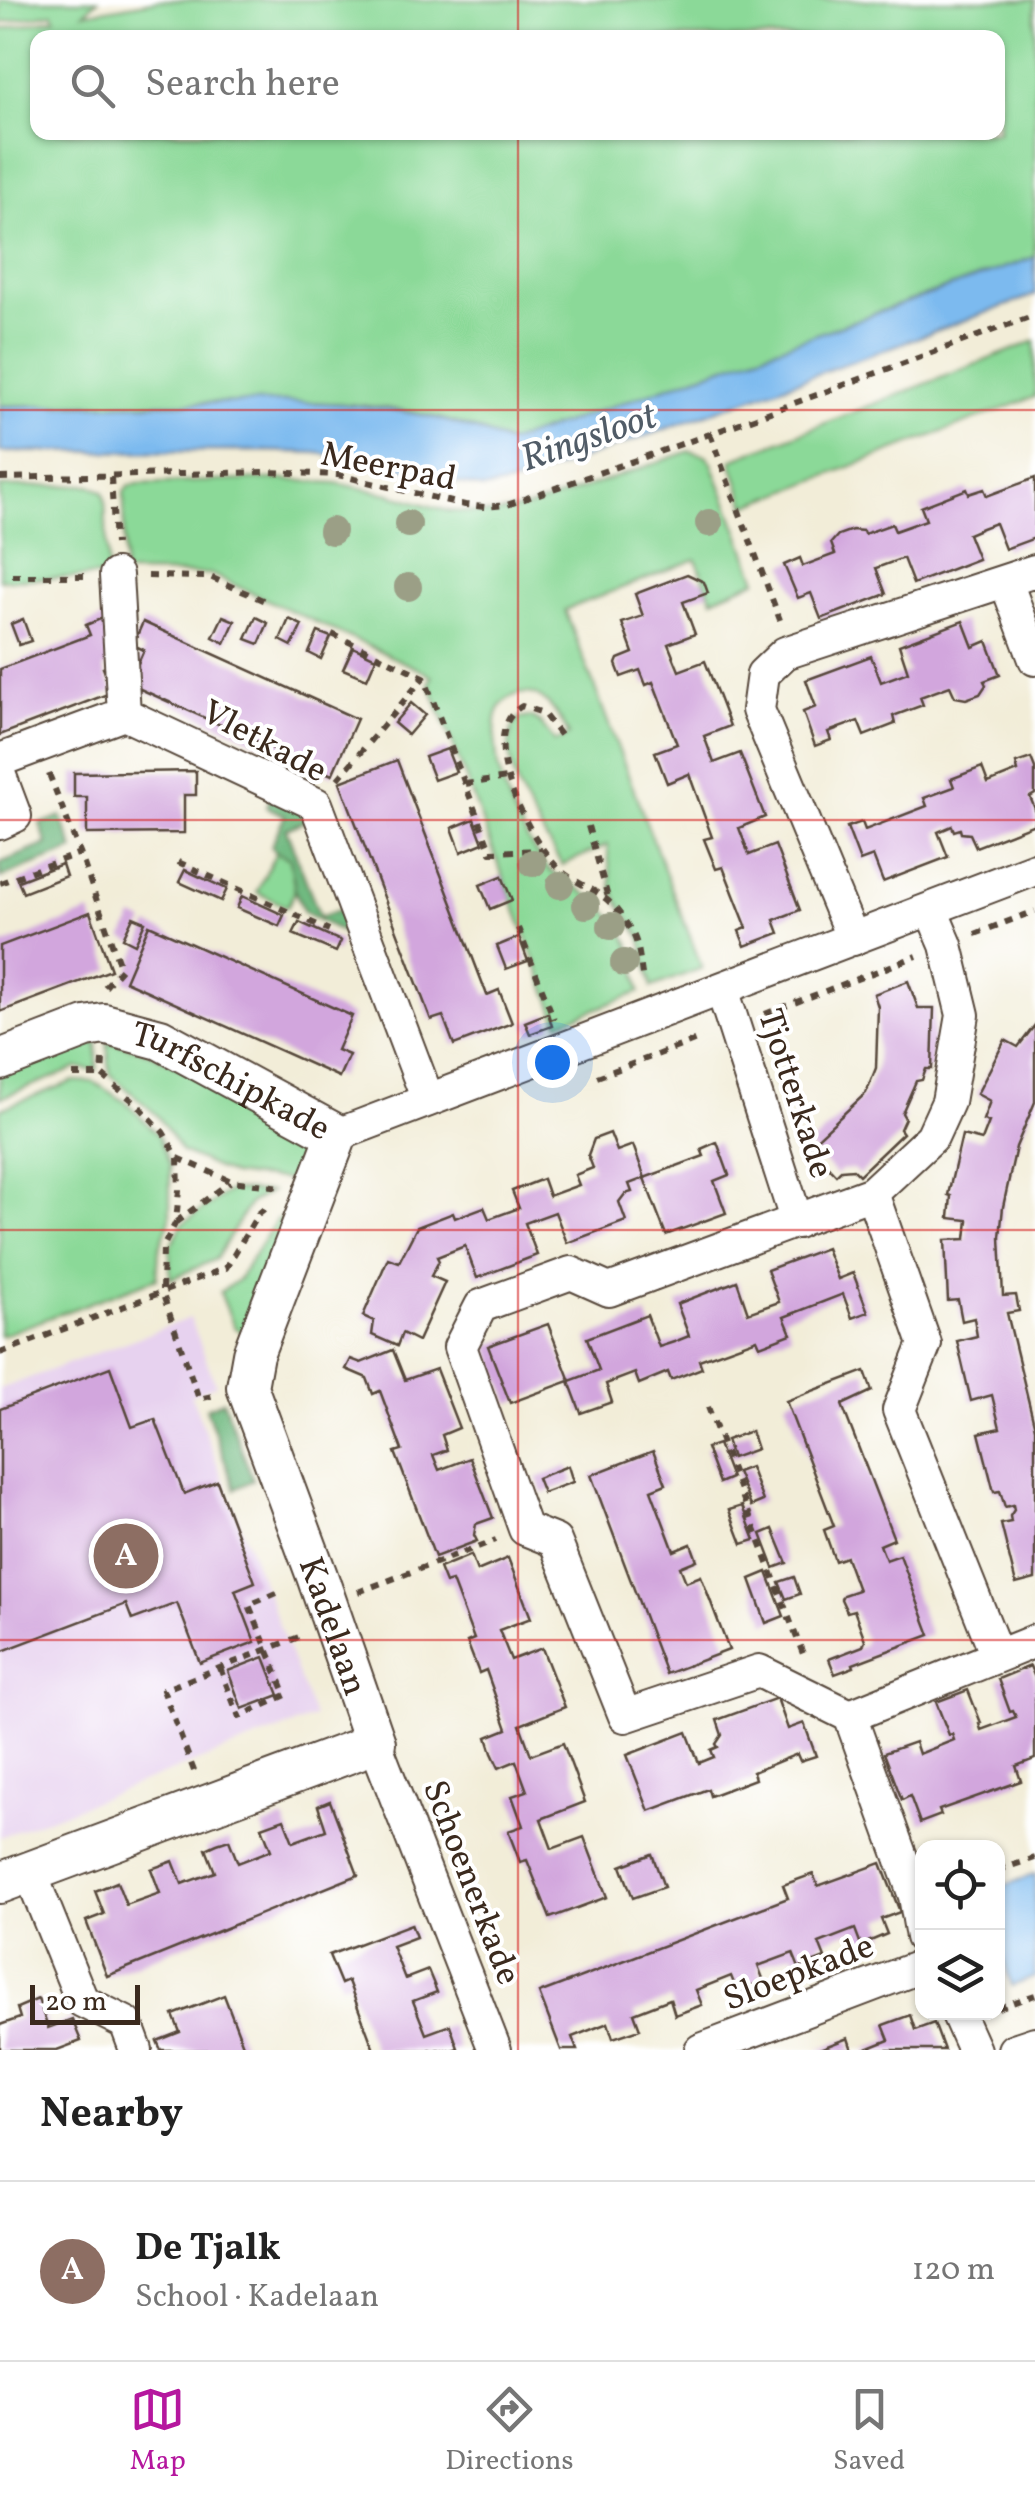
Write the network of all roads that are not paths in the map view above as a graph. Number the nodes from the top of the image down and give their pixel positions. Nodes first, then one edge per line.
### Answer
1 (116, 575) road end
2 (1020, 576) edge
3 (1035, 659) edge
4 (124, 714) junction
5 (0, 760) edge
6 (0, 776) edge
7 (0, 823) edge
8 (1035, 870) edge
9 (931, 910) junction
10 (853, 939) junction
11 (722, 989) junction
12 (0, 1060) edge
13 (428, 1100) junction
14 (337, 1135) junction
15 (872, 1193) junction
16 (797, 1222) junction
17 (1035, 1641) edge
18 (996, 1655) junction
19 (836, 1708) junction
20 (375, 1743) junction
21 (15, 1877) edge
22 (921, 1930) edge
23 (915, 1969) edge
24 (961, 2020) edge
25 (1035, 2043) edge
26 (136, 2050) edge
27 (496, 2050) edge
28 (701, 2050) edge
29 (974, 2050) edge
30 (1014, 2050) edge

1 - 4 street
2 - 3 street
2 - 10 street
4 - 5 street
4 - 13 street, Vletkade
6 - 7 street
8 - 9 street, Turfschipkade
9 - 10 street, Turfschipkade
9 - 15 street, Tjotterkade
10 - 11 street, Turfschipkade
11 - 13 street, Turfschipkade
11 - 16 street, Tjotterkade
12 - 14 street, Turfschipkade
13 - 14 street, Turfschipkade
14 - 20 street, Kadelaan
15 - 16 street, Tjotterkade
15 - 18 street, Tjotterkade
16 - 19 street, Tjotterkade
17 - 18 street
18 - 19 street
19 - 22 street
20 - 21 street, Kadelaan
20 - 27 street, Schoenerkade
21 - 26 street
23 - 28 street, Sloepkade
24 - 29 street
25 - 30 street

